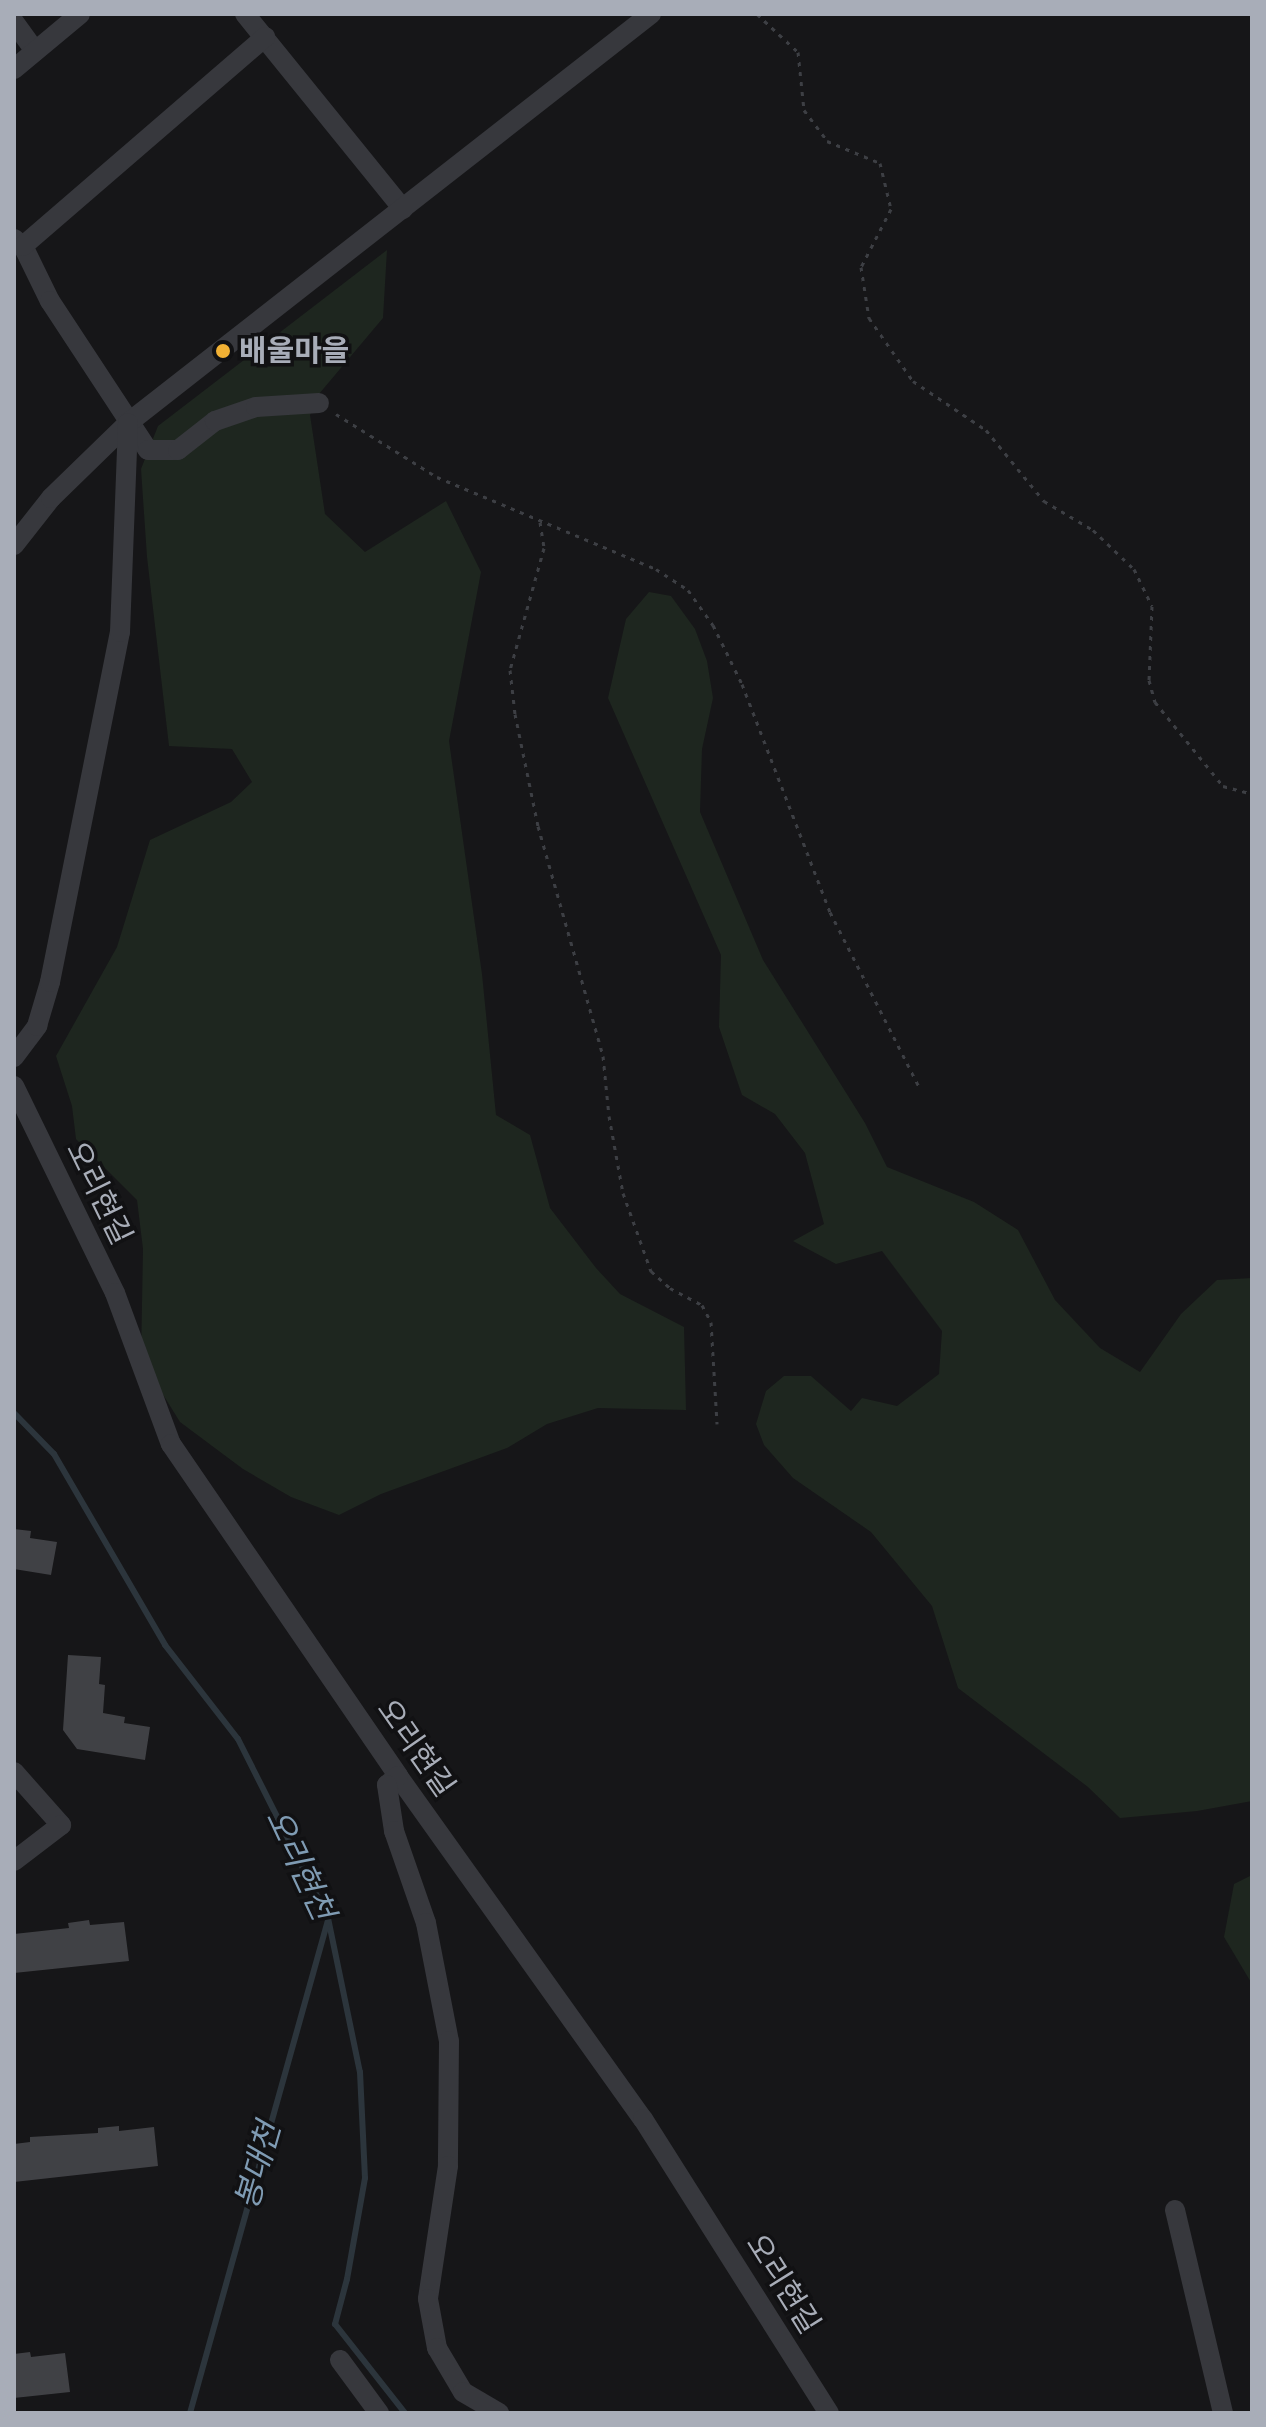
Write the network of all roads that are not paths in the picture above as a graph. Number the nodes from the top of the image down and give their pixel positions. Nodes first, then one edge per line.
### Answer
1 (80, 14) edge
2 (245, 14) edge
3 (651, 14) edge
4 (14, 22) edge
5 (265, 37) junction
6 (35, 51) junction
7 (14, 69) edge
8 (403, 209) junction
9 (19, 243) edge
10 (319, 403) road end
11 (128, 423) junction
12 (14, 545) edge
13 (14, 1057) edge
14 (14, 1086) edge
15 (14, 1772) edge
16 (398, 1776) junction
17 (14, 1861) edge
18 (1175, 2210) dead end
19 (340, 2360) dead end
20 (379, 2413) edge
21 (499, 2413) edge
22 (829, 2413) edge
23 (1223, 2413) edge

1 - 6 street
2 - 5 street
3 - 8 street
4 - 6 street
5 - 8 street
5 - 9 street
6 - 7 street
8 - 11 street
9 - 11 street
10 - 11 street
11 - 12 street
11 - 13 street
14 - 16 street, 오리현길
15 - 17 street
16 - 21 street
16 - 22 street, 오리현길
18 - 23 street
19 - 20 street

